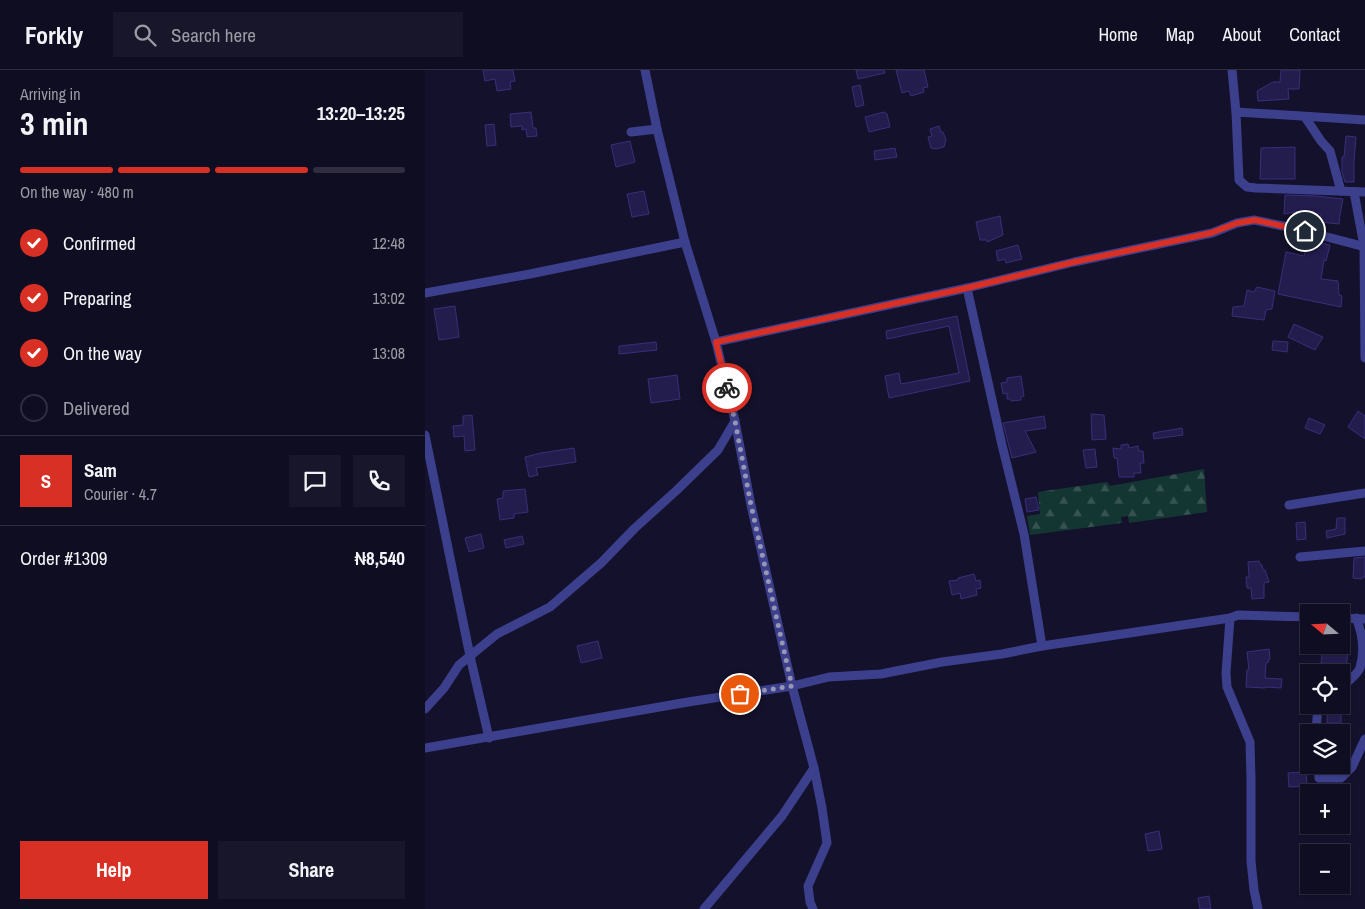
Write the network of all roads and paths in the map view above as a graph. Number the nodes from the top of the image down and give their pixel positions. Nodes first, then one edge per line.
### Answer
1 (645, 70) edge
2 (1232, 70) edge
3 (1236, 112) junction
4 (1305, 117) junction
5 (1365, 120) edge
6 (657, 129) junction
7 (631, 132) dead end
8 (1341, 191) junction
9 (1354, 192) junction
10 (1365, 192) edge
11 (685, 242) junction
12 (1365, 247) edge
13 (967, 288) junction
14 (425, 293) edge
15 (716, 342) junction
16 (1365, 358) edge
17 (735, 421) junction
18 (425, 435) edge
19 (1365, 493) edge
20 (1289, 506) dead end
21 (1365, 551) edge
22 (1300, 556) dead end
23 (1300, 617) edge
24 (1230, 618) junction
25 (1360, 618) edge
26 (1042, 646) junction
27 (470, 656) junction
28 (1362, 672) edge
29 (1350, 681) edge
30 (792, 686) junction
31 (425, 709) edge
32 (489, 738) junction
33 (1365, 739) edge
34 (425, 748) edge
35 (814, 768) junction
36 (1350, 768) edge
37 (1319, 774) edge
38 (1345, 774) edge
39 (704, 909) edge
40 (813, 909) edge
41 (1258, 909) edge

1 - 6 street
2 - 3 street
3 - 4 street
3 - 8 street
4 - 5 street
4 - 8 street
6 - 7 street
6 - 11 street
8 - 9 street
9 - 10 street
9 - 12 street
11 - 14 street
11 - 15 street
12 - 13 street
12 - 16 street
13 - 15 street
13 - 26 street
15 - 17 street
17 - 27 street
17 - 30 street
18 - 27 street
19 - 20 street
21 - 22 street
23 - 24 street
24 - 26 street
24 - 41 street
25 - 28 street
26 - 30 street
27 - 31 street
27 - 32 street
28 - 29 street
30 - 32 street
30 - 35 street
32 - 34 street
33 - 36 street
35 - 39 street
35 - 40 street
37 - 38 street

